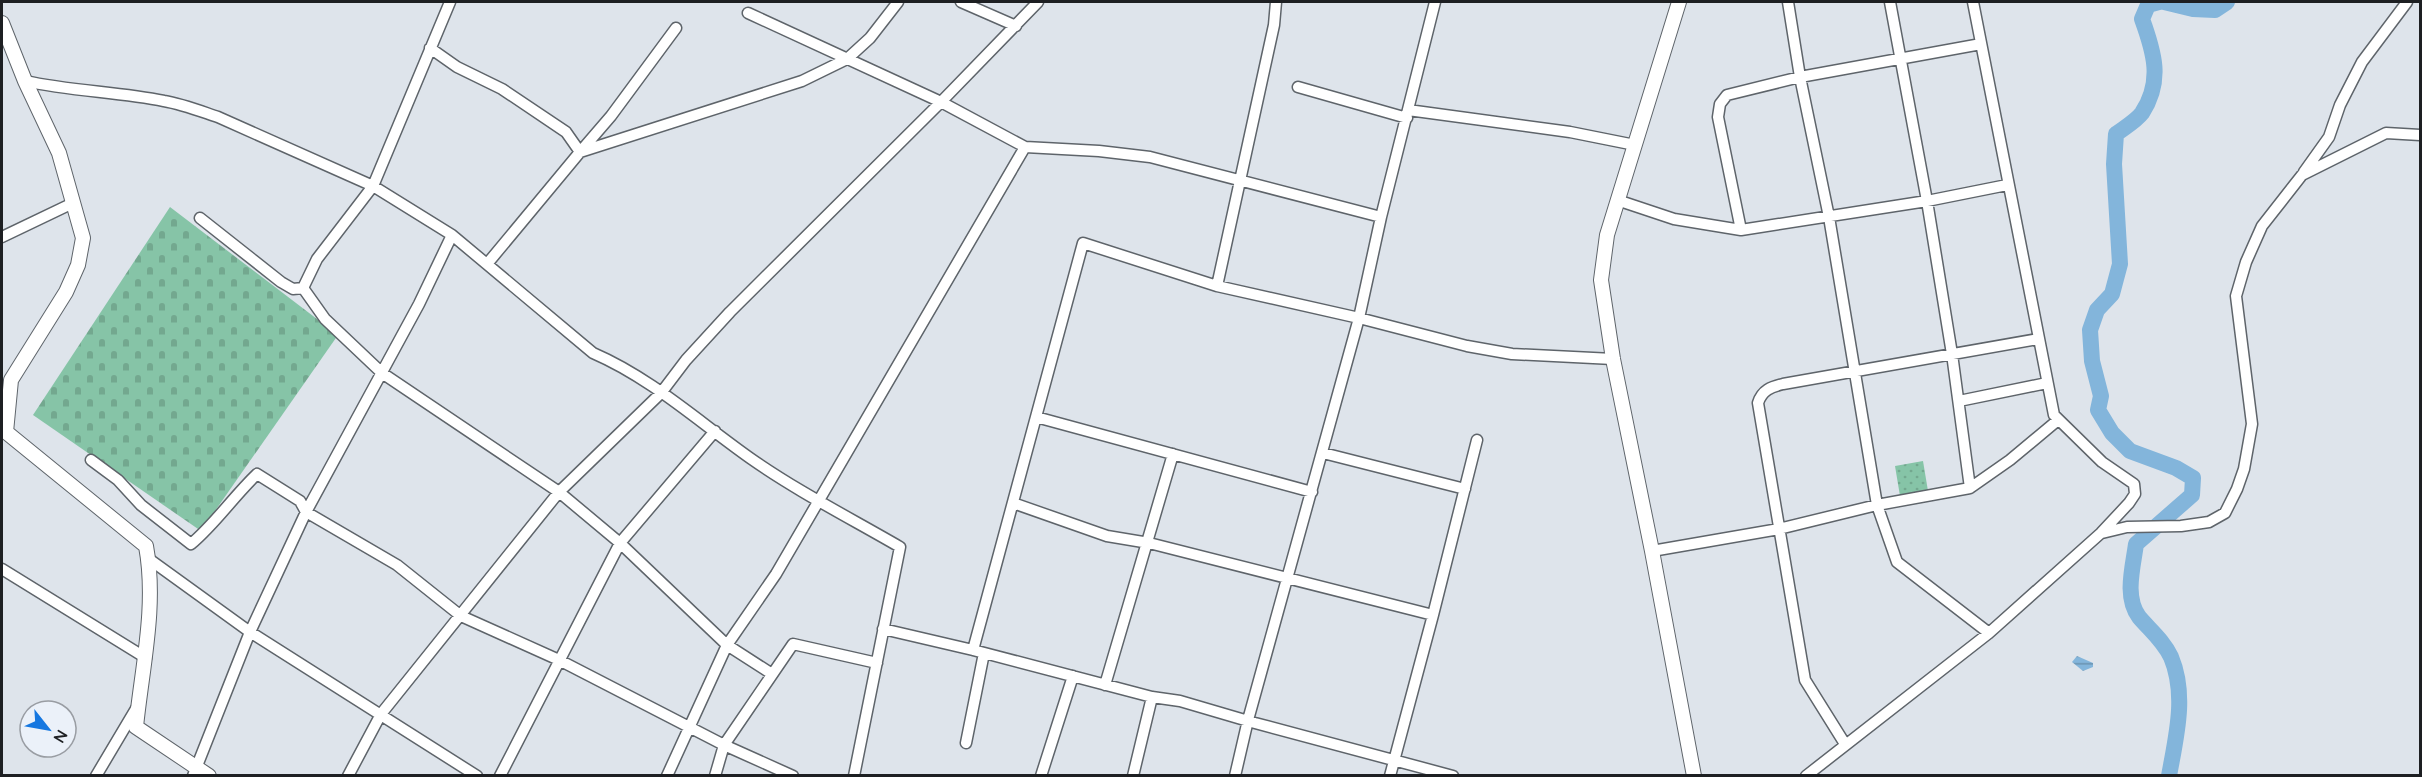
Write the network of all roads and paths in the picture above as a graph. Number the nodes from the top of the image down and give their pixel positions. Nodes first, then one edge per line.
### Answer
1 (450, 2) edge
2 (898, 2) edge
3 (961, 2) edge
4 (1038, 2) edge
5 (1276, 2) edge
6 (1435, 2) edge
7 (1679, 2) edge
8 (1788, 2) edge
9 (1890, 2) edge
10 (1973, 2) edge
11 (2408, 2) edge
12 (748, 13) dead end
13 (2, 23) edge
14 (1016, 26) junction
15 (676, 28) dead end
16 (1981, 44) junction
17 (430, 48) junction
18 (1900, 58) junction
19 (848, 59) junction
20 (1800, 77) junction
21 (25, 81) junction
22 (1298, 87) dead end
23 (941, 102) junction
24 (1407, 114) junction
25 (2421, 135) edge
26 (1635, 145) junction
27 (1025, 147) junction
28 (580, 152) junction
29 (2302, 175) junction
30 (1241, 181) junction
31 (2007, 185) junction
32 (373, 186) junction
33 (1617, 200) junction
34 (1927, 201) junction
35 (73, 203) junction
36 (1381, 217) junction
37 (1829, 217) junction
38 (200, 218) dead end
39 (1741, 230) junction
40 (452, 235) junction
41 (2, 237) edge
42 (487, 264) junction
43 (1217, 286) junction
44 (303, 288) junction
45 (1359, 318) junction
46 (2038, 339) junction
47 (1952, 354) junction
48 (1613, 359) junction
49 (1854, 370) junction
50 (382, 373) junction
51 (2047, 383) junction
52 (661, 393) junction
53 (2, 395) edge
54 (1959, 401) junction
55 (8, 413) junction
56 (1036, 417) junction
57 (2058, 420) junction
58 (715, 431) junction
59 (1476, 440) dead end
60 (1323, 453) junction
61 (1173, 454) junction
62 (91, 460) dead end
63 (1971, 488) junction
64 (1465, 489) junction
65 (559, 492) junction
66 (1312, 492) junction
67 (819, 500) junction
68 (1013, 503) junction
69 (1876, 505) junction
70 (306, 512) junction
71 (1779, 529) junction
72 (2101, 533) junction
73 (620, 543) junction
74 (1149, 543) junction
75 (1652, 551) junction
76 (149, 559) junction
77 (2, 569) edge
78 (1289, 579) junction
79 (1433, 615) junction
80 (461, 616) junction
81 (884, 629) junction
82 (250, 632) junction
83 (1989, 633) junction
84 (727, 645) junction
85 (979, 651) junction
86 (146, 658) junction
87 (559, 660) junction
88 (877, 663) junction
89 (772, 674) junction
90 (1073, 676) junction
91 (1105, 685) junction
92 (1152, 697) junction
93 (139, 704) junction
94 (381, 714) junction
95 (1248, 720) junction
96 (690, 725) junction
97 (966, 743) dead end
98 (1845, 744) junction
99 (724, 745) junction
100 (1395, 760) junction
101 (195, 771) edge
102 (96, 776) edge
103 (209, 776) edge
104 (348, 776) edge
105 (477, 776) edge
106 (500, 776) edge
107 (667, 776) edge
108 (715, 776) edge
109 (793, 776) edge
110 (854, 776) edge
111 (1041, 776) edge
112 (1133, 776) edge
113 (1235, 776) edge
114 (1390, 776) edge
115 (1453, 776) edge
116 (1694, 776) edge
117 (1806, 776) edge

1 - 17 street
2 - 19 street
3 - 14 street
4 - 14 street
5 - 30 street
6 - 24 street
7 - 26 street
8 - 20 street
9 - 18 street
10 - 16 street
11 - 29 street
12 - 19 street
13 - 21 street
14 - 23 street
15 - 28 street
16 - 18 street
16 - 31 street
17 - 28 street
17 - 32 street
18 - 20 street
18 - 34 street
19 - 23 street
19 - 28 street
20 - 37 street
20 - 39 street
21 - 32 street
21 - 35 street
22 - 24 street
23 - 27 street
23 - 52 street
24 - 26 street
24 - 36 street
25 - 29 street
26 - 33 street
27 - 30 street
27 - 67 street
28 - 42 street
29 - 72 street
30 - 36 street
30 - 43 street
31 - 34 street
31 - 46 street
32 - 40 street
32 - 44 street
33 - 39 street
33 - 48 street
34 - 37 street
34 - 47 street
35 - 41 street
35 - 55 street
36 - 45 street
37 - 39 street
37 - 49 street
38 - 44 street
40 - 42 street
40 - 50 street
42 - 52 street
43 - 45 street
43 - 56 street
44 - 50 street
45 - 48 street
45 - 60 street
46 - 47 street
46 - 51 street
47 - 49 street
47 - 54 street
48 - 75 street
49 - 69 street
49 - 71 street
50 - 65 street
50 - 70 street
51 - 54 street
51 - 57 street
52 - 58 street
52 - 65 street
53 - 55 street
54 - 63 street
55 - 76 street
56 - 61 street
56 - 68 street
57 - 63 street
57 - 72 street
58 - 67 street
58 - 73 street
59 - 64 street
60 - 64 street
60 - 66 street
61 - 66 street
61 - 74 street
62 - 70 street
63 - 69 street
64 - 79 street
65 - 73 street
65 - 80 street
66 - 78 street
67 - 81 street
67 - 84 street
68 - 74 street
68 - 85 street
69 - 71 street
69 - 83 street
70 - 80 street
70 - 82 street
71 - 75 street
71 - 98 street
72 - 83 street
73 - 84 street
73 - 87 street
74 - 78 street
74 - 91 street
75 - 116 street
76 - 82 street
76 - 86 street
77 - 86 street
78 - 79 street
78 - 95 street
79 - 100 street
80 - 87 street
80 - 94 street
81 - 85 street
81 - 88 street
82 - 94 street
82 - 101 street
83 - 98 street
84 - 89 street
84 - 96 street
85 - 90 street
85 - 97 street
86 - 93 street
87 - 96 street
87 - 106 street
88 - 89 street
88 - 110 street
89 - 99 street
90 - 91 street
90 - 111 street
91 - 92 street
92 - 95 street
92 - 112 street
93 - 101 street
93 - 102 street
94 - 104 street
94 - 105 street
95 - 100 street
95 - 113 street
96 - 99 street
96 - 107 street
98 - 117 street
99 - 108 street
99 - 109 street
100 - 114 street
100 - 115 street
101 - 103 street

